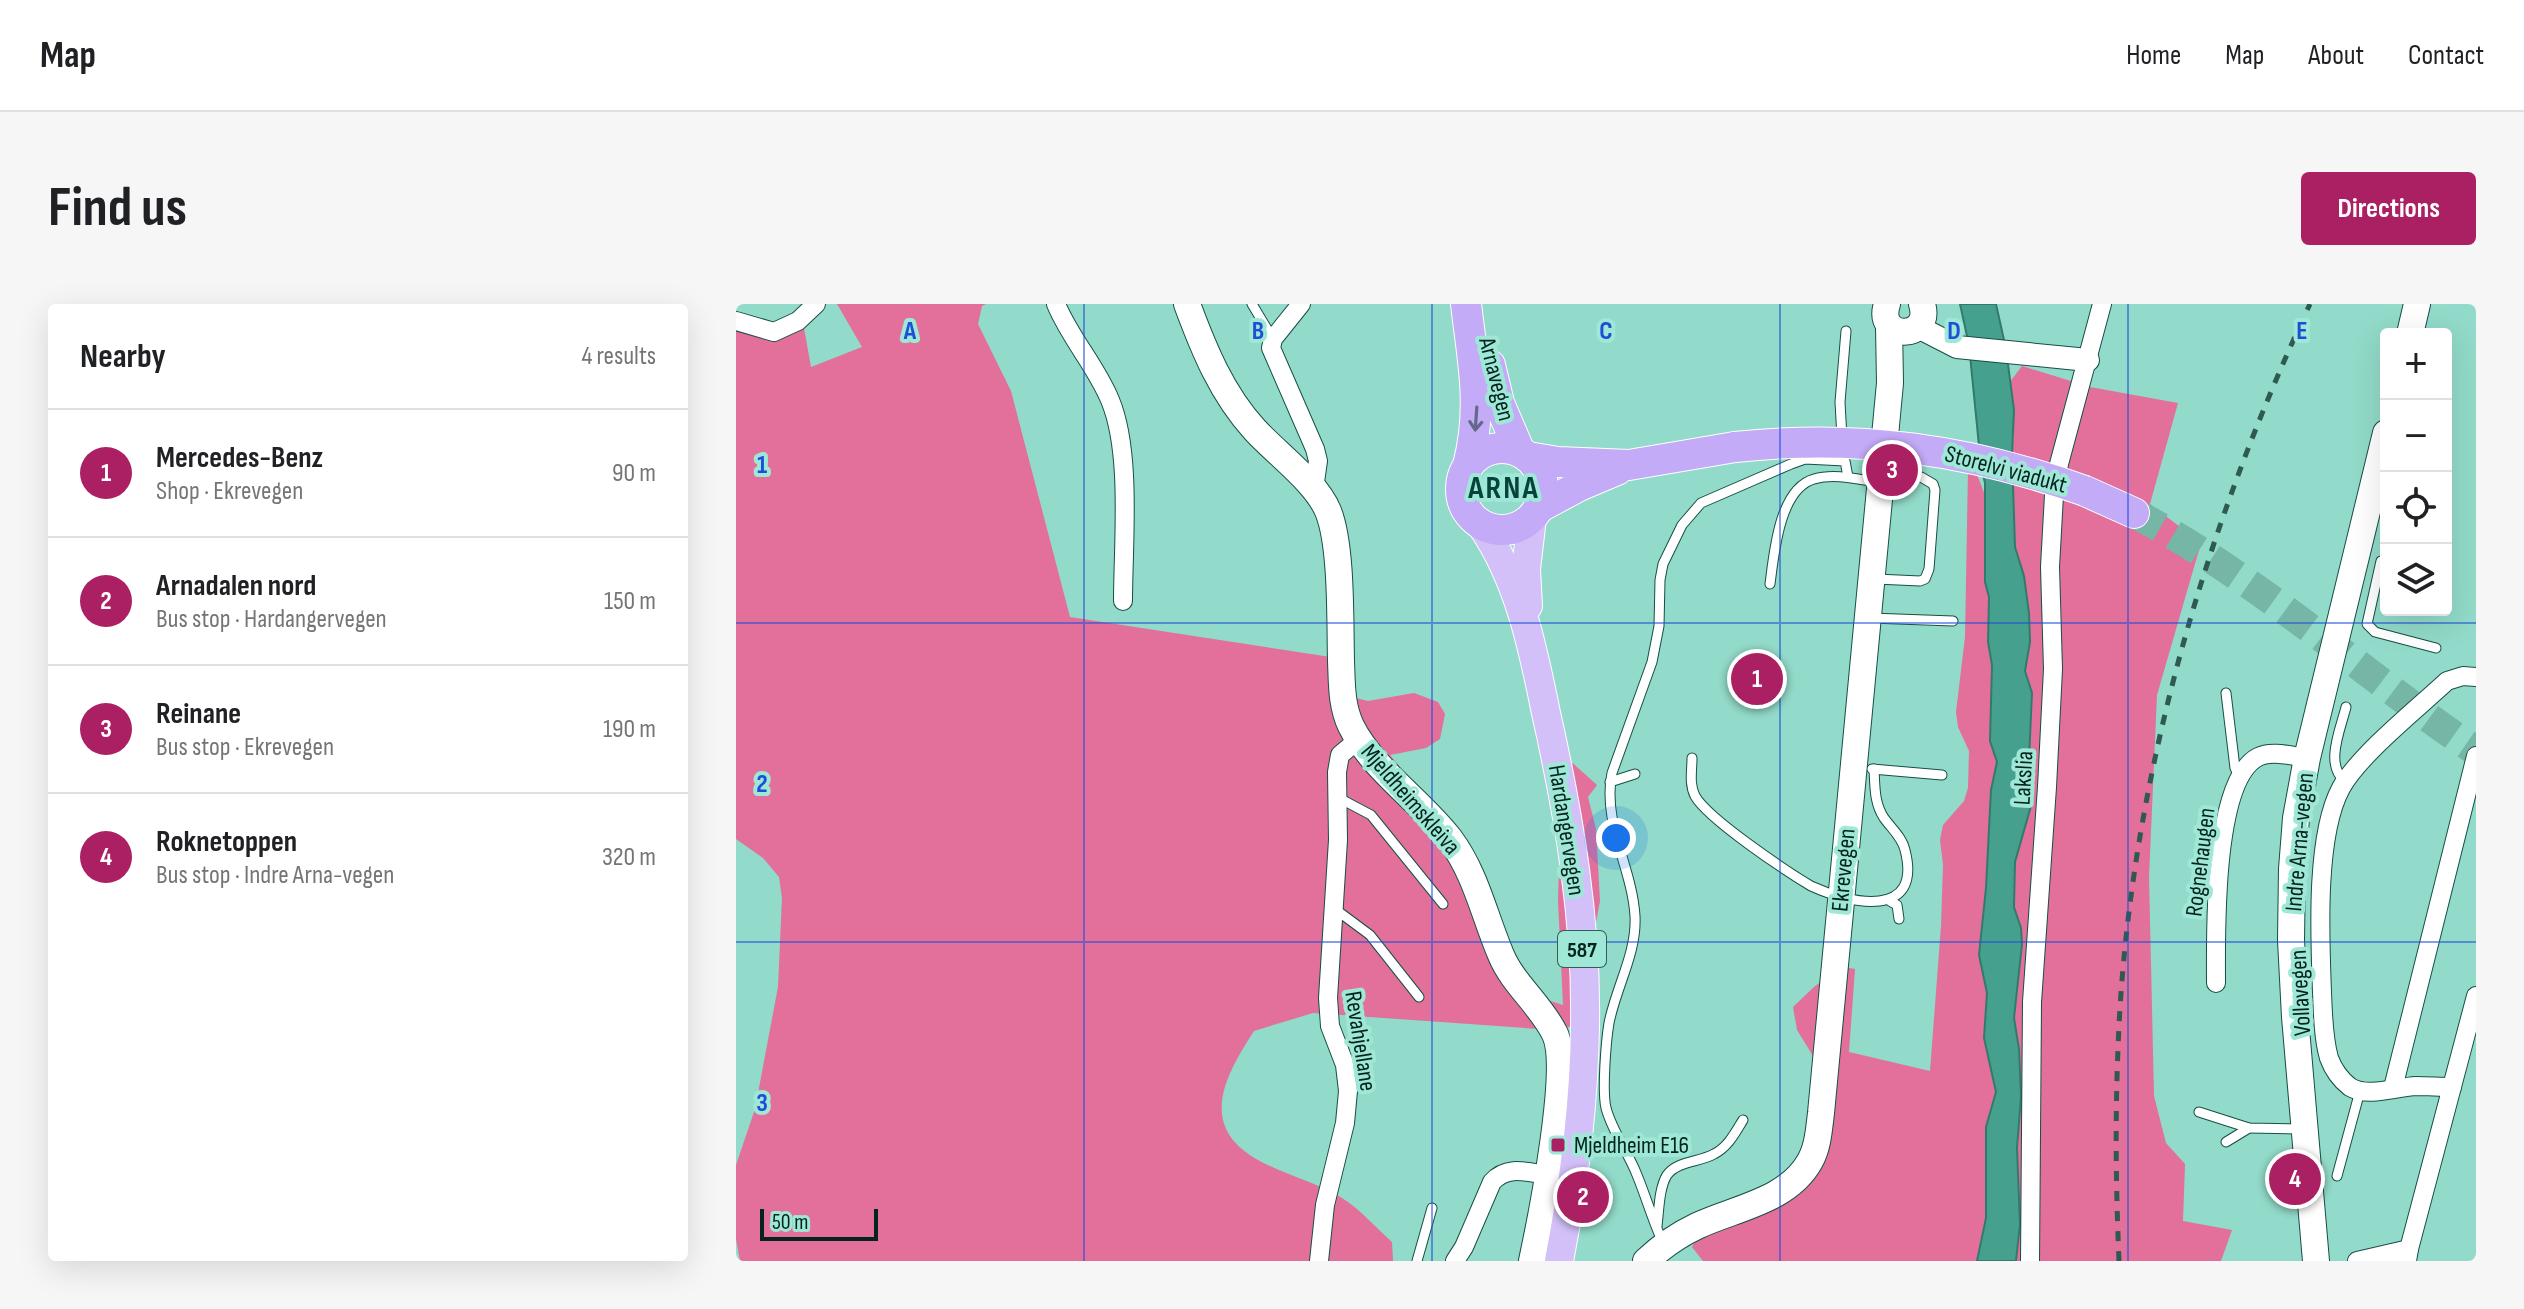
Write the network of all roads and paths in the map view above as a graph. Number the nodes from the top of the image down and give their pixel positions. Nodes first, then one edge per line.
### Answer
1 (816, 304) edge
2 (1056, 304) edge
3 (1187, 304) edge
4 (1252, 304) edge
5 (1301, 304) edge
6 (1466, 304) edge
7 (1481, 304) edge
8 (2102, 304) edge
9 (2417, 304) edge
10 (1898, 316) edge
11 (736, 321) edge
12 (2411, 328) edge
13 (1846, 331) dead end
14 (1273, 339) junction
15 (2088, 360) junction
16 (1524, 454) junction
17 (1845, 461) junction
18 (1629, 465) junction
19 (1468, 466) junction
20 (2382, 472) edge
21 (1848, 477) junction
22 (1880, 478) junction
23 (1314, 489) junction
24 (1536, 512) junction
25 (2134, 513) tunnel mouth
26 (1481, 525) junction
27 (2374, 560) edge
28 (1870, 579) junction
29 (1770, 584) dead end
30 (1123, 601) dead end
31 (1867, 618) junction
32 (1953, 621) dead end
33 (1531, 639) junction
34 (2436, 648) dead end
35 (2476, 677) edge
36 (2226, 693) dead end
37 (2346, 707) dead end
38 (1359, 739) junction
39 (2476, 756) edge
40 (1692, 758) dead end
41 (2307, 758) junction
42 (1863, 768) junction
43 (1635, 774) dead end
44 (1942, 775) dead end
45 (2240, 777) junction
46 (2345, 781) junction
47 (1610, 782) junction
48 (1337, 797) junction
49 (1840, 895) junction
50 (1890, 901) junction
51 (1443, 904) dead end
52 (1335, 909) junction
53 (1899, 919) dead end
54 (2216, 983) dead end
55 (2476, 996) edge
56 (1419, 997) dead end
57 (2452, 1087) junction
58 (2393, 1088) junction
59 (2360, 1091) junction
60 (2199, 1112) dead end
61 (1743, 1120) dead end
62 (2249, 1128) junction
63 (2304, 1129) junction
64 (2226, 1142) dead end
65 (1547, 1175) junction
66 (2337, 1176) dead end
67 (1432, 1208) dead end
68 (1655, 1245) edge
69 (2408, 1255) edge
70 (1319, 1261) edge
71 (1417, 1261) edge
72 (1455, 1261) edge
73 (1532, 1261) edge
74 (1559, 1261) edge
75 (2030, 1261) edge
76 (2316, 1261) edge
77 (2357, 1261) edge

1 - 11 street
2 - 30 street
3 - 23 main road, Mjeldheimskleiva
4 - 14 lane
5 - 14 street
6 -> 19 highway, Arnavegen
7 - 16 highway, Arnavegen
8 - 15 street, Lakslia
9 - 12 main road
10 - 15 street
10 - 22 main road, Ekrevegen
13 - 17 lane
14 - 23 street
15 - 75 street, Lakslia
16 - 18 highway
16 - 19 highway
16 - 24 highway
17 - 21 lane
17 - 47 lane
18 - 24 highway
18 - 25 highway, Storelvi viadukt, bridge
19 - 26 highway
20 - 27 main road, Indre Arna-vegen
21 - 22 lane
21 - 29 lane
22 - 28 main road, Ekrevegen
22 - 28 lane
23 - 38 main road, Mjeldheimskleiva
24 - 26 highway
24 - 33 main road, Hardangervegen / 587
26 - 33 main road, Hardangervegen / 587
27 - 34 lane
27 - 41 main road, Indre Arna-vegen
28 - 31 main road, Ekrevegen
31 - 32 lane
31 - 42 main road, Ekrevegen
33 - 74 main road, Hardangervegen / 587
35 - 46 street, Vollavegen
36 - 45 lane
37 - 46 lane
38 - 48 street, Revahjellane
38 - 65 main road, Mjeldheimskleiva
39 - 58 street
40 - 49 lane
41 - 45 street
41 - 63 main road, Indre Arna-vegen
42 - 44 lane
42 - 49 main road, Ekrevegen
42 - 50 lane
43 - 47 lane
45 - 54 street, Rognehaugen
46 - 59 street, Vollavegen
47 - 68 lane
48 - 51 lane
48 - 52 street, Revahjellane
49 - 50 lane
49 - 68 main road, Ekrevegen
50 - 53 lane
52 - 56 lane
52 - 70 street, Revahjellane
55 - 57 street
57 - 58 street
57 - 69 street
58 - 59 street
59 - 66 lane
60 - 62 lane
61 - 68 lane
62 - 63 lane
62 - 64 lane
63 - 76 main road, Indre Arna-vegen
65 - 72 street
65 - 73 main road, Mjeldheimskleiva
67 - 71 lane
69 - 77 street

